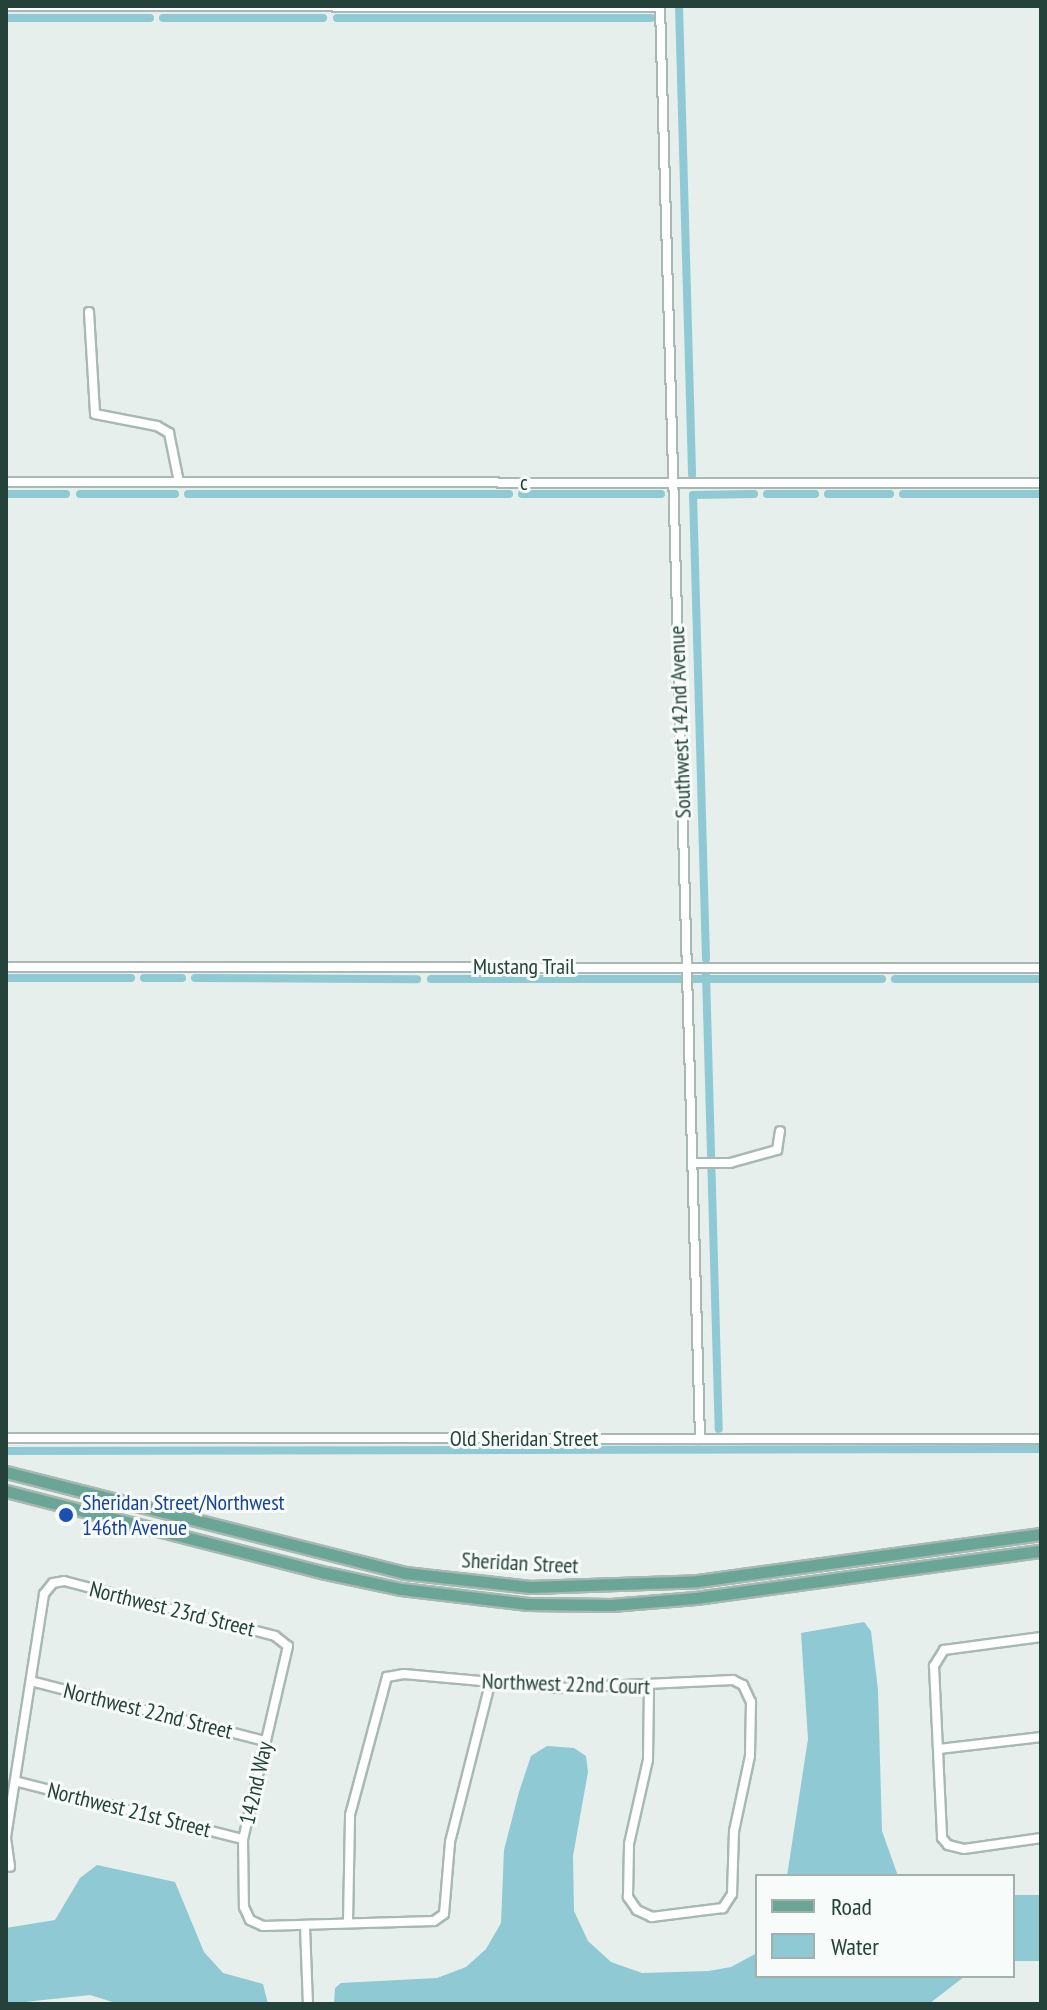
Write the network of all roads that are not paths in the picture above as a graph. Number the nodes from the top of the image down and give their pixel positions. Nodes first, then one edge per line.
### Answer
1 (6, 6) edge
2 (660, 6) edge
3 (89, 312) dead end
4 (6, 482) edge
5 (179, 482) junction
6 (673, 483) junction
7 (1041, 483) edge
8 (6, 967) edge
9 (687, 967) junction
10 (1041, 968) edge
11 (780, 1131) dead end
12 (693, 1163) junction
13 (6, 1438) edge
14 (700, 1439) junction
15 (1041, 1439) edge
16 (6, 1472) edge
17 (6, 1491) edge
18 (1041, 1534) edge
19 (1041, 1551) edge
20 (1041, 1637) edge
21 (288, 1646) joint
22 (31, 1681) junction
23 (490, 1684) junction
24 (649, 1688) junction
25 (1041, 1737) edge
26 (264, 1741) junction
27 (939, 1749) junction
28 (15, 1781) junction
29 (6, 1838) edge
30 (1041, 1838) edge
31 (243, 1839) junction
32 (10, 1867) dead end
33 (348, 1922) junction
34 (305, 1927) junction
35 (308, 2004) edge

1 - 2 street
2 - 6 street, Southwest 142nd Avenue
3 - 5 street
4 - 5 street, c
5 - 6 street, c
6 - 7 street, c
6 - 9 street, Southwest 142nd Avenue
8 - 9 street, Mustang Trail
9 - 10 street, Mustang Trail
9 - 12 street, Southwest 142nd Avenue
11 - 12 street
12 - 14 street, Southwest 142nd Avenue
13 - 14 street, Old Sheridan Street
14 - 15 street, Old Sheridan Street
16 - 18 main road, Sheridan Street
17 - 19 main road, Sheridan Street
20 - 27 street
21 - 22 street, Northwest 23rd Street
21 - 26 street, 142nd Way
22 - 26 street, Northwest 22nd Street
22 - 28 street
23 - 24 street, Northwest 22nd Court
23 - 33 street
23 - 33 street, Northwest 22nd Court
24 - 24 street, Northwest 22nd Court
25 - 27 street
26 - 31 street, 142nd Way
27 - 30 street
28 - 29 street
28 - 31 street, Northwest 21st Street
29 - 32 street
31 - 34 street, 142nd Way
33 - 34 street
34 - 35 street

